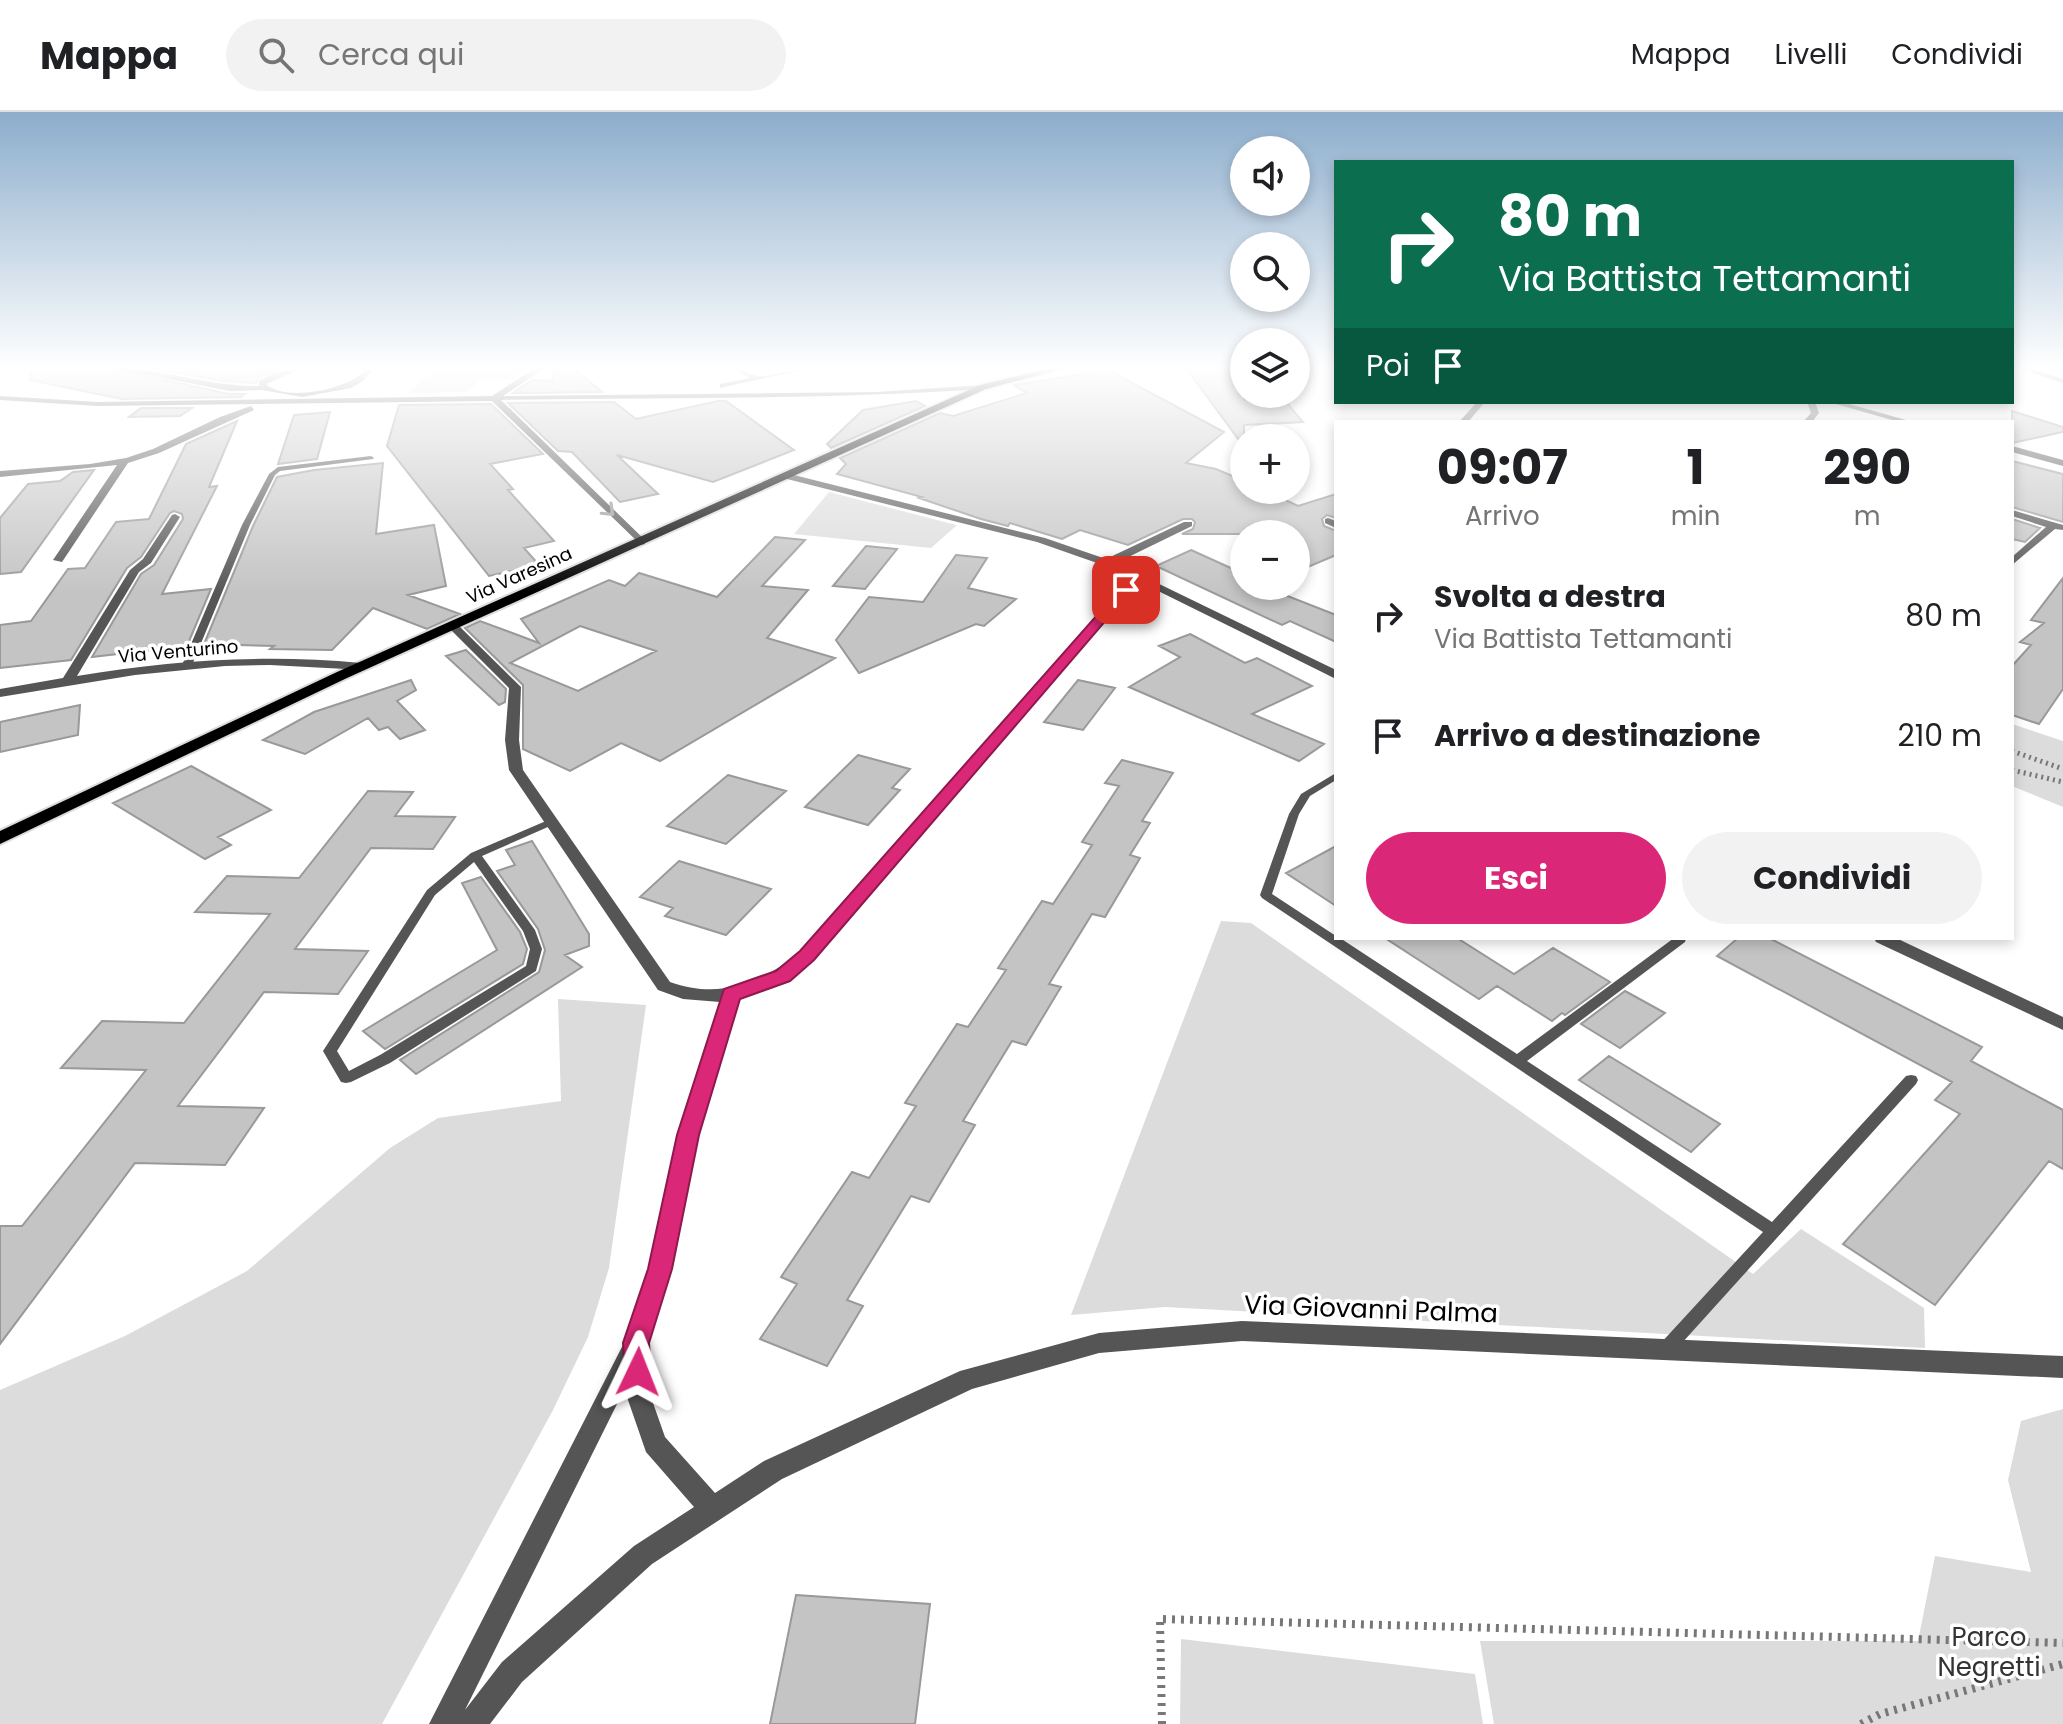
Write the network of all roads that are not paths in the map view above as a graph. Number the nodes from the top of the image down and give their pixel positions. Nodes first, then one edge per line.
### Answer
1 (171, 443) edge
2 (540, 443) edge
3 (859, 443) edge
4 (2014, 450) edge
5 (371, 458) dead end
6 (125, 460) junction
7 (2063, 463) edge
8 (0, 474) edge
9 (786, 476) junction
10 (2014, 514) edge
11 (175, 517) dead end
12 (1188, 524) dead end
13 (2058, 527) edge
14 (641, 542) junction
15 (58, 560) dead end
16 (2014, 560) edge
17 (1107, 563) junction
18 (1144, 579) junction
19 (453, 626) junction
20 (187, 665) junction
21 (361, 667) junction
22 (1334, 674) edge
23 (68, 681) junction
24 (0, 693) edge
25 (1334, 777) edge
26 (553, 821) junction
27 (0, 838) edge
28 (475, 855) junction
29 (1334, 940) edge
30 (1334, 940) edge
31 (1680, 940) edge
32 (1886, 940) edge
33 (731, 994) junction
34 (2063, 1024) edge
35 (1517, 1061) junction
36 (1911, 1080) dead end
37 (1774, 1231) junction
38 (636, 1343) junction
39 (1666, 1349) junction
40 (2063, 1367) edge
41 (713, 1510) junction
42 (443, 1724) edge
43 (472, 1724) edge

1 - 6 street
2 -> 14 street
3 - 9 main road, Via Varesina
4 - 7 street
5 - 20 lane
6 - 8 street
6 - 15 street
9 - 14 main road, Via Varesina
9 - 17 street
10 - 13 street
11 - 23 street
12 - 17 street
13 - 16 street
14 - 19 main road, Via Varesina
17 - 18 street
18 - 22 street
18 - 33 street
19 - 21 main road, Via Varesina
19 - 26 street
20 - 21 street, Via Venturino
20 - 23 street, Via Venturino
21 - 27 main road, Via Varesina
23 - 24 street, Via Venturino
25 - 30 lane
26 - 28 lane
26 - 33 street
28 - 28 lane
29 - 35 lane
31 - 35 lane
32 - 34 street
33 - 38 street
35 - 37 lane
36 - 37 lane
37 - 39 lane
38 - 41 street
38 - 42 street
39 - 40 street, Via Giovanni Palma
39 - 41 street, Via Giovanni Palma
41 - 43 street, Via Giovanni Palma

